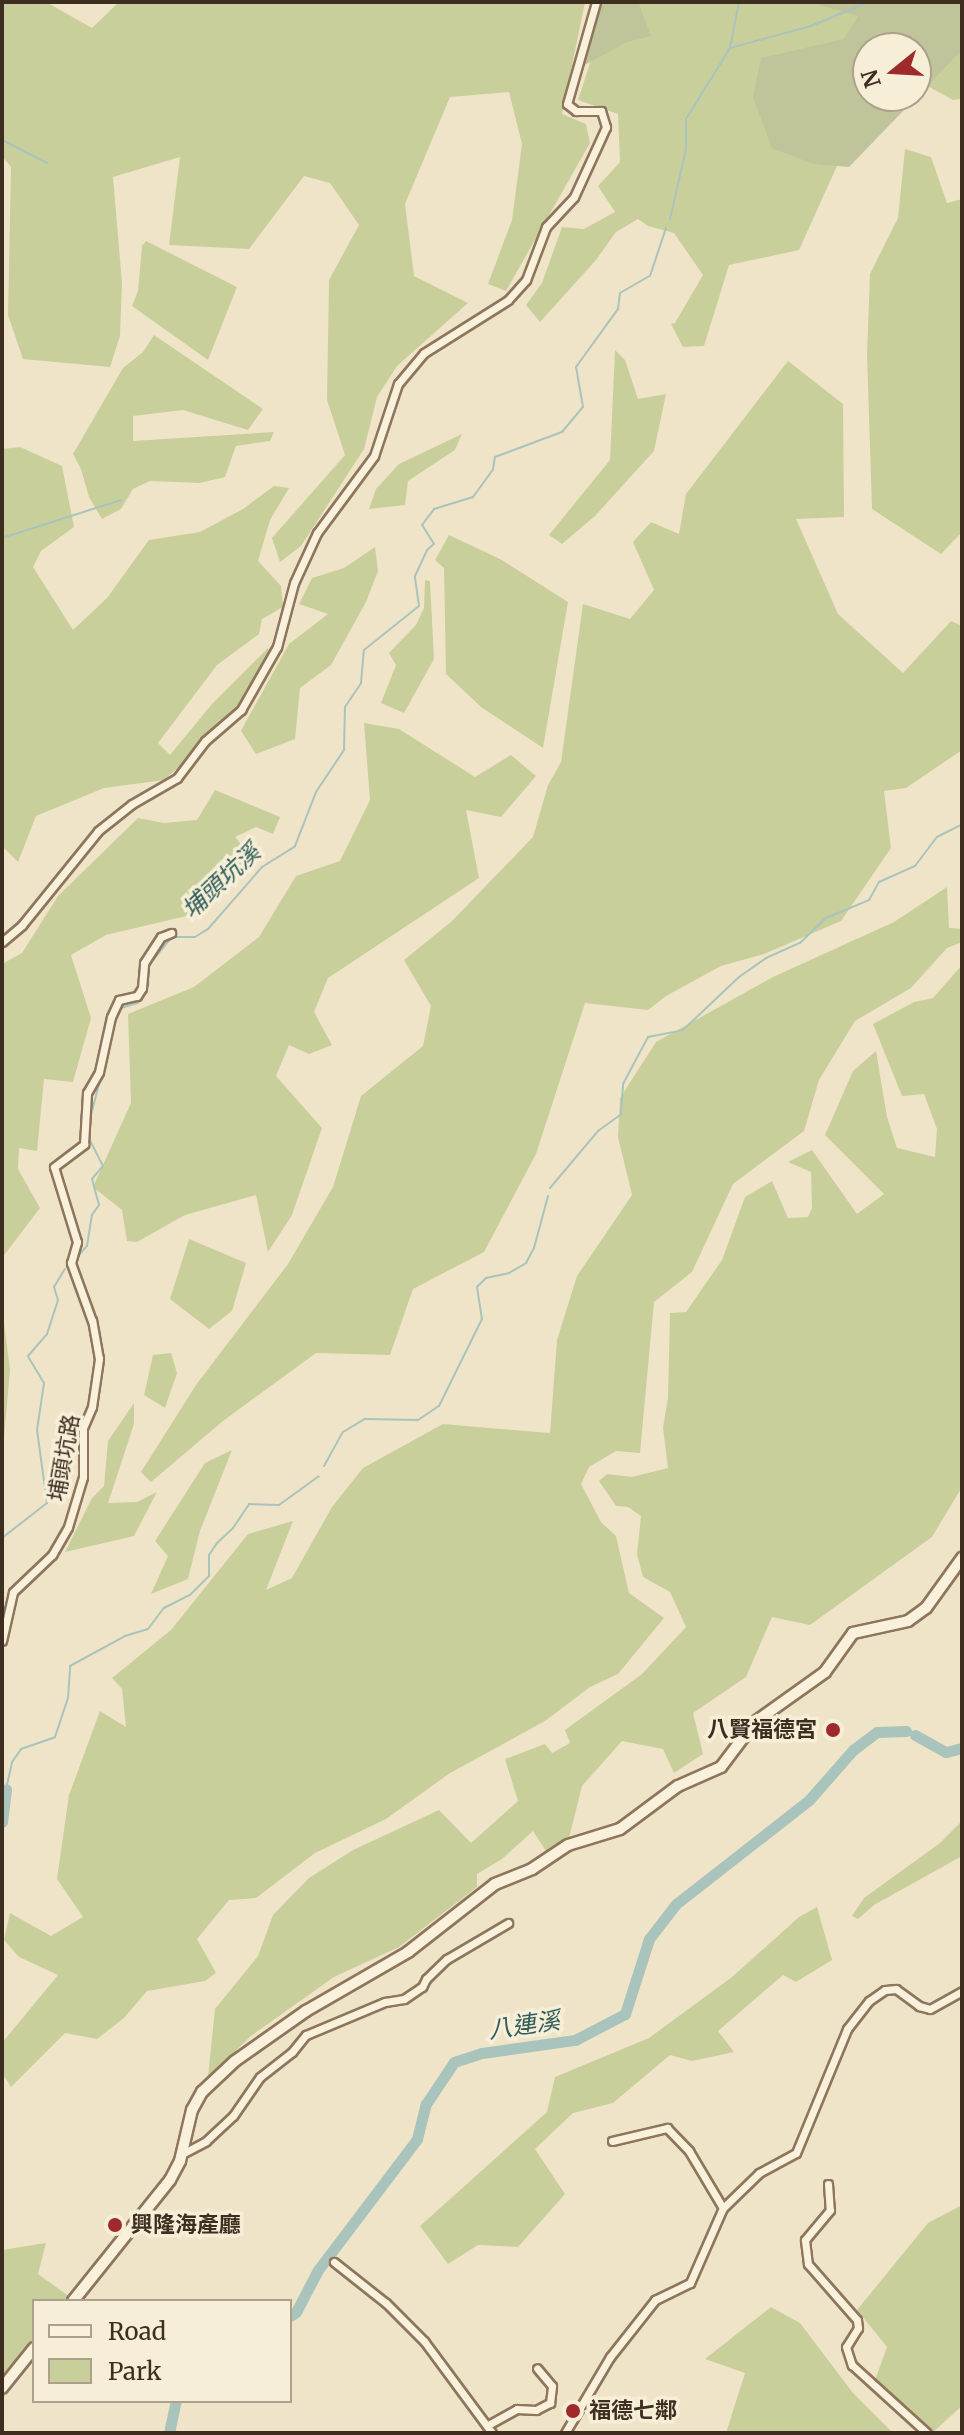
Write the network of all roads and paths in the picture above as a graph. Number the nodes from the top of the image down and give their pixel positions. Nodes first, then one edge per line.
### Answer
1 (596, 2) edge
2 (171, 933) dead end
3 (2, 942) edge
4 (962, 1558) edge
5 (2, 1641) edge
6 (508, 1923) dead end
7 (962, 1991) edge
8 (612, 2141) dead end
9 (182, 2154) junction
10 (828, 2184) dead end
11 (723, 2208) junction
12 (334, 2262) dead end
13 (75, 2299) edge
14 (32, 2350) edge
15 (537, 2368) dead end
16 (2, 2388) edge
17 (490, 2429) edge
18 (565, 2433) edge
19 (927, 2433) edge

1 - 3 street
2 - 5 street, 埔頭坑路
4 - 9 street
6 - 9 street
7 - 11 street
8 - 11 street
9 - 13 street
10 - 19 street
11 - 18 street
12 - 17 street
14 - 16 street
15 - 17 street

